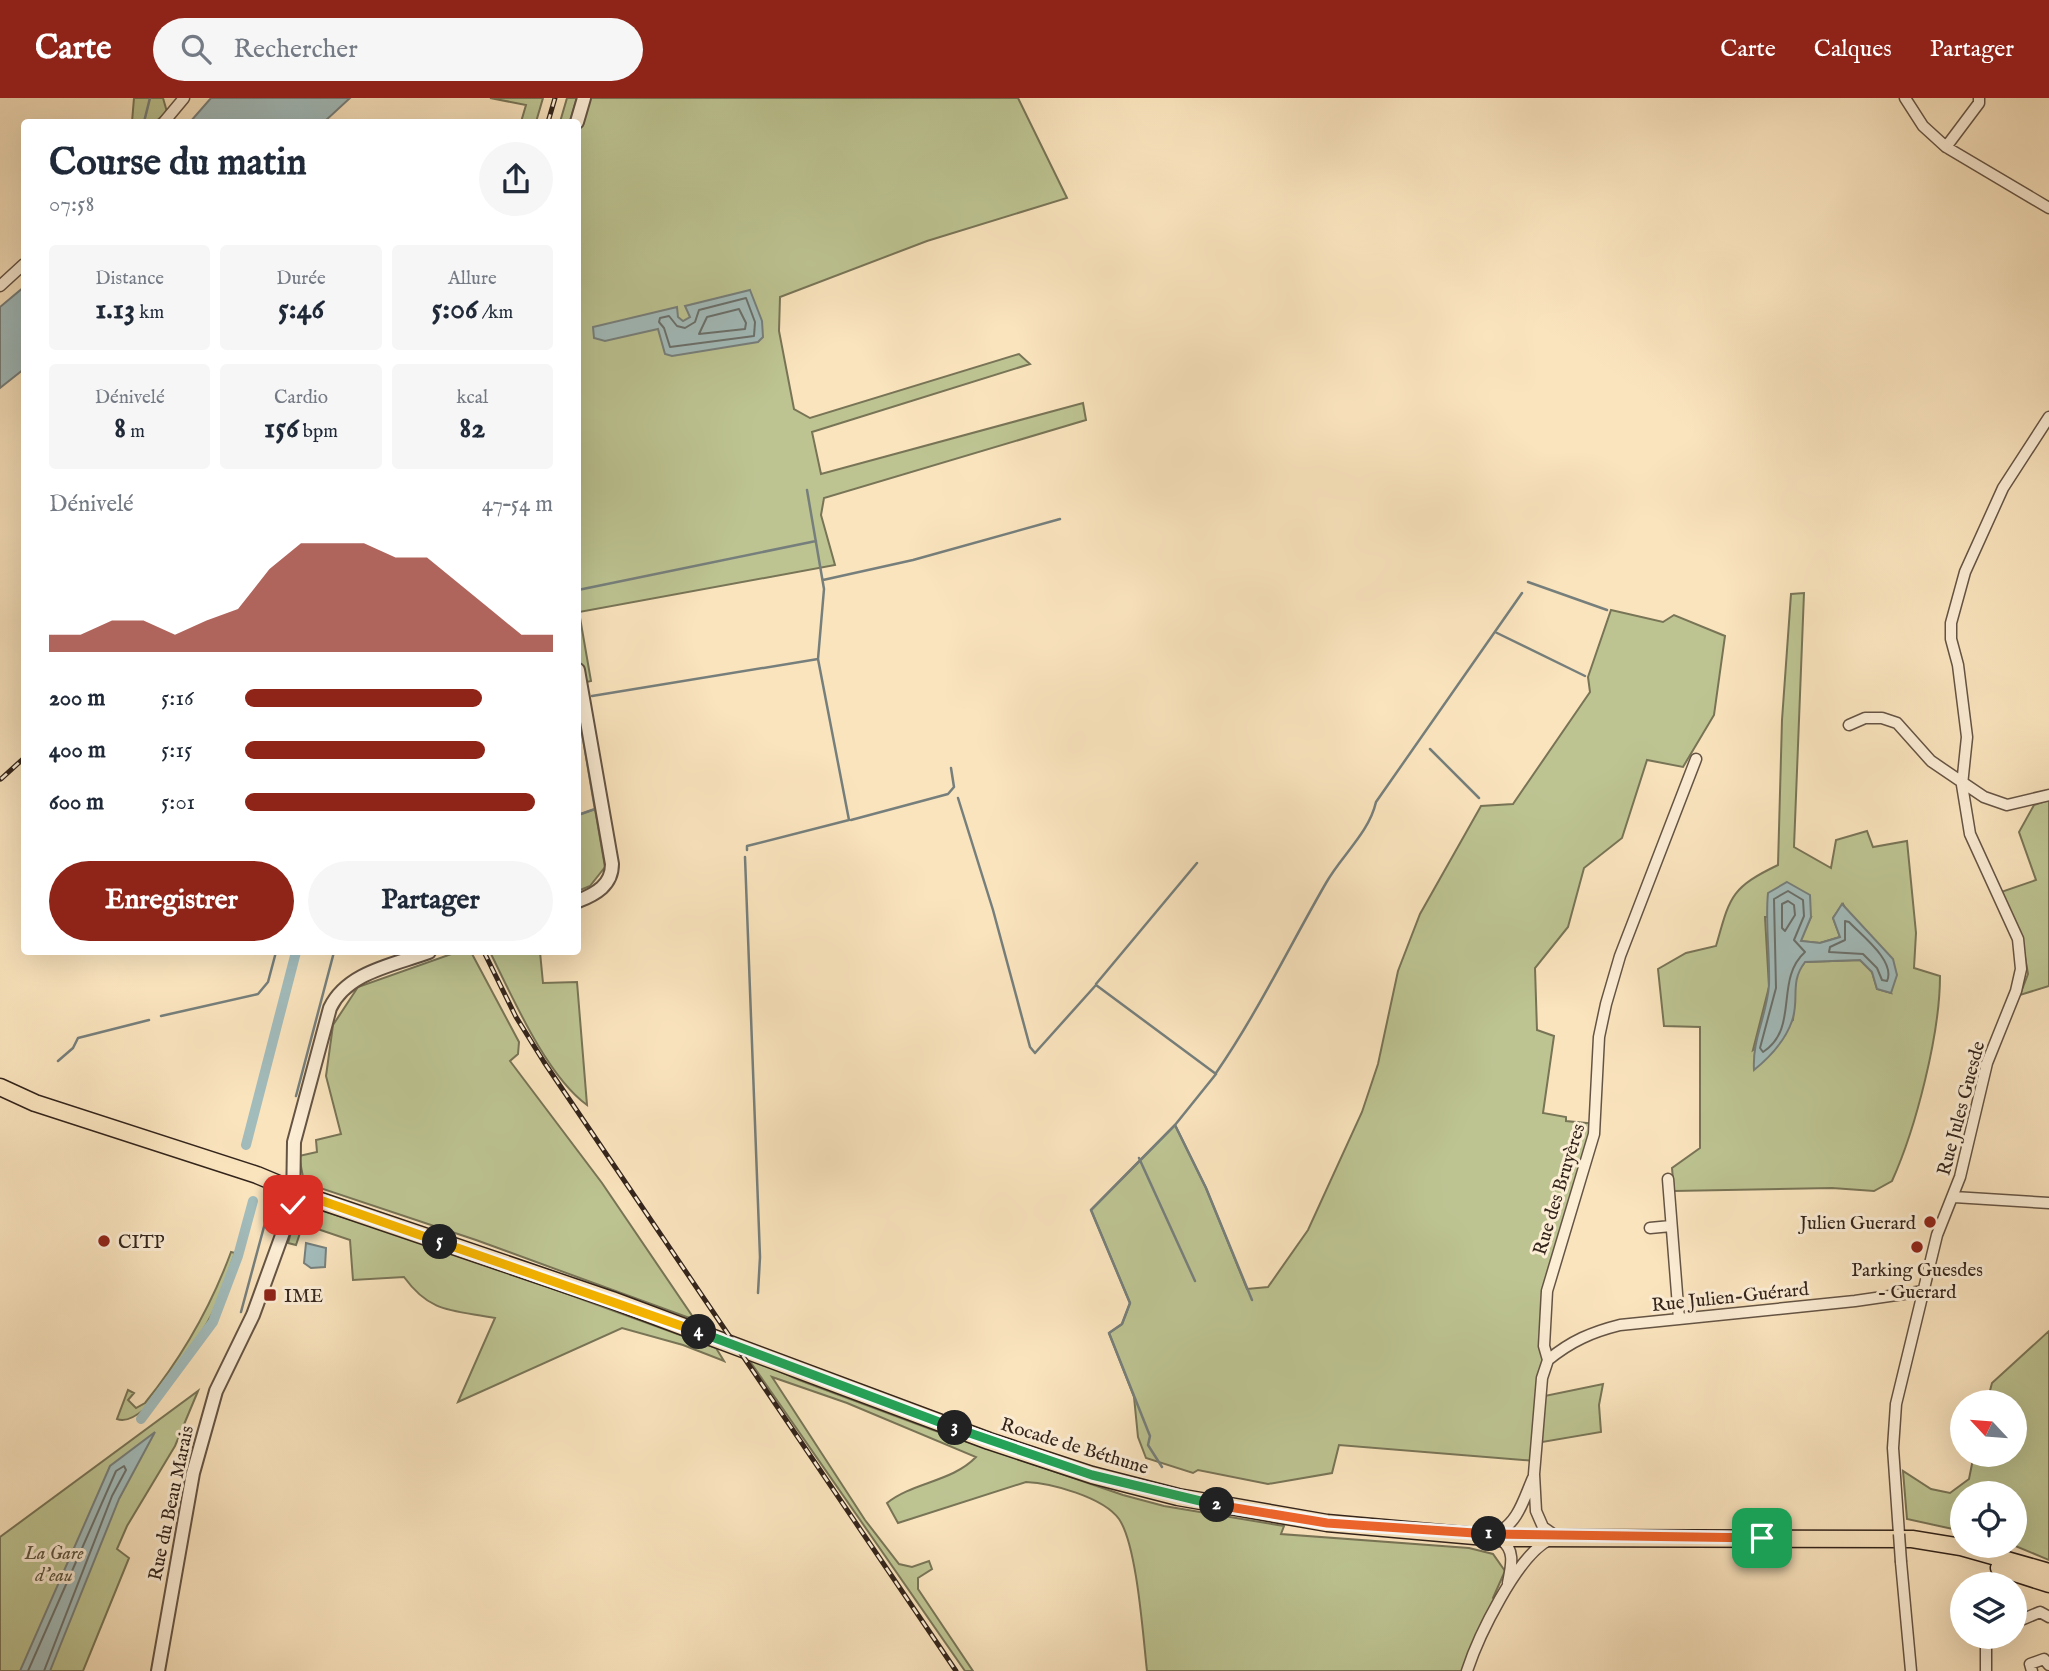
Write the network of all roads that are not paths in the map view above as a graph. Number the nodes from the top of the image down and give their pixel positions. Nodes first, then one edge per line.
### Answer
1 (184, 98) edge
2 (584, 98) edge
3 (1905, 98) edge
4 (1979, 98) edge
5 (166, 119) edge
6 (578, 119) edge
7 (1946, 147) junction
8 (2049, 208) edge
9 (21, 267) edge
10 (0, 286) edge
11 (2049, 417) edge
12 (581, 688) edge
13 (1849, 725) dead end
14 (1696, 759) dead end
15 (1962, 785) junction
16 (2049, 795) edge
17 (581, 899) edge
18 (421, 955) edge
19 (0, 1087) edge
20 (0, 1097) edge
21 (35, 1103) junction
22 (1668, 1179) dead end
23 (291, 1190) junction
24 (1954, 1197) junction
25 (2049, 1203) edge
26 (1671, 1226) junction
27 (1650, 1228) dead end
28 (1924, 1291) junction
29 (1679, 1319) junction
30 (1548, 1360) junction
31 (1534, 1475) junction
32 (1492, 1535) junction
33 (1552, 1537) junction
34 (1835, 1538) junction
35 (2049, 1572) edge
36 (2049, 1584) edge
37 (1508, 1586) junction
38 (2049, 1617) edge
39 (2027, 1618) edge
40 (1986, 1649) edge
41 (2049, 1665) edge
42 (158, 1671) edge
43 (1466, 1671) edge
44 (1911, 1671) edge
45 (1986, 1671) edge
46 (2032, 1671) edge

1 - 5 street
2 - 6 street
3 - 7 street
4 - 7 street
7 - 8 street
9 - 10 street
11 - 15 street, Rue Jules Guesde
12 - 17 street
13 - 15 street
14 - 30 street, Rue des Bruyères
15 - 16 street
15 - 24 street, Rue Jules Guesde
18 - 23 street, Rue du Beau Marais
19 - 21 main road
20 - 21 main road
21 - 23 main road, Rocade de Béthune
22 - 26 street
23 - 32 main road, Rocade de Béthune
23 - 42 street, Rue du Beau Marais
24 - 25 street
24 - 28 street, Rue Jules Guesde
26 - 27 street
26 - 29 street
28 - 29 street, Rue Julien-Guérard
28 - 44 street, Rue Jules Guesde, bridge
29 - 30 street, Rue Julien-Guérard
30 - 31 street, Rue des Bruyères
31 - 32 street, Rue des Bruyères
31 - 33 street, Rue des Bruyères
32 - 33 main road, Rocade de Béthune
32 - 37 street
33 - 34 main road, Rocade de Béthune
33 - 37 street
34 - 35 main road, Rocade de Béthune
34 - 36 main road, Rocade de Béthune
37 - 43 street
38 - 39 street
40 - 45 street
41 - 46 street

